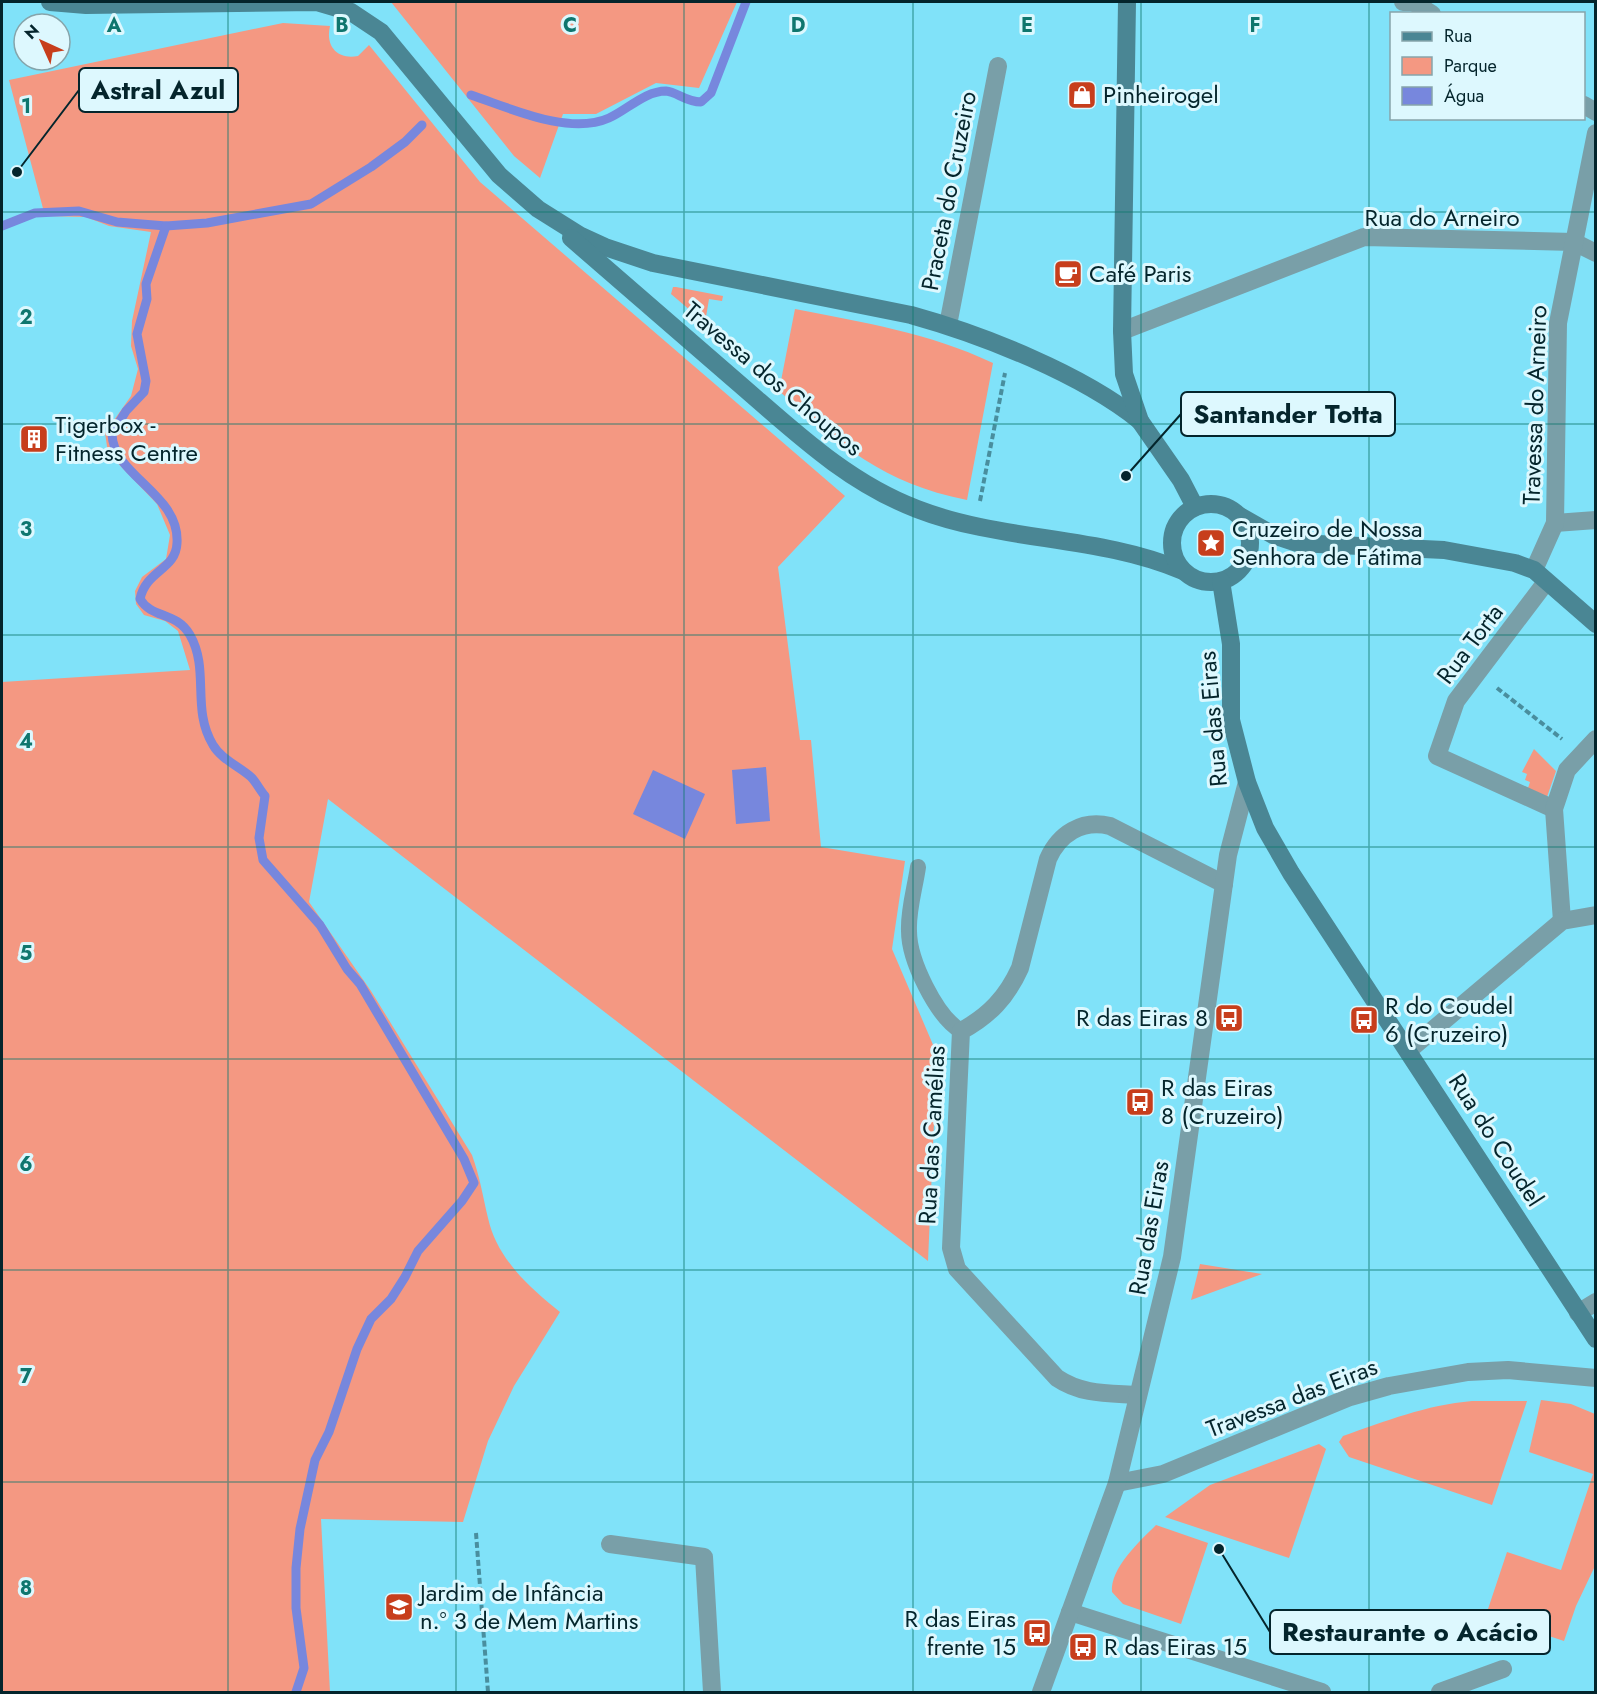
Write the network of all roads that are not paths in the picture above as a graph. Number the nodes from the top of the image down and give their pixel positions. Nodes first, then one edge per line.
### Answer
1 (50, 2) edge
2 (1127, 2) edge
3 (1403, 2) edge
4 (353, 7) edge
5 (1429, 12) edge
6 (998, 66) dead end
7 (1596, 133) edge
8 (538, 209) junction
9 (1574, 242) junction
10 (1596, 253) edge
11 (948, 326) junction
12 (1122, 331) junction
13 (1140, 421) junction
14 (1195, 507) junction
15 (1238, 515) junction
16 (1596, 520) edge
17 (1555, 523) junction
18 (1183, 571) junction
19 (1540, 576) junction
20 (1221, 581) junction
21 (1596, 624) edge
22 (1596, 739) edge
23 (1247, 782) junction
24 (1554, 809) junction
25 (918, 867) dead end
26 (1224, 884) junction
27 (1596, 915) edge
28 (1562, 921) junction
29 (961, 1031) junction
30 (1409, 1050) junction
31 (1596, 1302) edge
32 (1578, 1313) junction
33 (1596, 1338) edge
34 (1596, 1378) edge
35 (1138, 1395) junction
36 (1117, 1483) junction
37 (610, 1544) dead end
38 (1070, 1612) junction
39 (1503, 1669) dead end
40 (712, 1692) edge
41 (1041, 1692) edge
42 (1322, 1692) edge
43 (1440, 1692) edge

1 - 4 street
2 - 12 street
3 - 5 street
4 - 8 street
6 - 11 street, Praceta do Cruzeiro
7 - 9 street, Travessa do Arneiro
8 - 11 street
8 - 18 street, Travessa dos Choupos
9 - 10 street, Rua do Arneiro
9 - 12 street, Rua do Arneiro
9 - 17 street, Travessa do Arneiro
11 - 13 street
12 - 13 street
13 - 14 street
14 - 15 street
14 - 18 street
15 - 19 street
15 - 20 street
16 - 17 street
17 - 19 street, Travessa do Arneiro
18 - 20 street
19 - 21 street
19 - 24 street, Rua Torta
20 - 23 street, Rua das Eiras
22 - 24 street
23 - 26 street, Rua das Eiras
23 - 30 street, Rua do Coudel
24 - 28 street
25 - 29 lane
26 - 29 street, Rua das Camélias
26 - 35 street, Rua das Eiras
27 - 28 street
28 - 30 street
29 - 35 street, Rua das Camélias
30 - 32 street, Rua do Coudel
31 - 32 street
32 - 33 street, Rua do Coudel
34 - 36 street, Travessa das Eiras
35 - 36 street, Rua das Eiras
36 - 38 street, Rua das Eiras
37 - 40 street
38 - 41 street, Rua das Eiras
38 - 42 street
39 - 43 street

